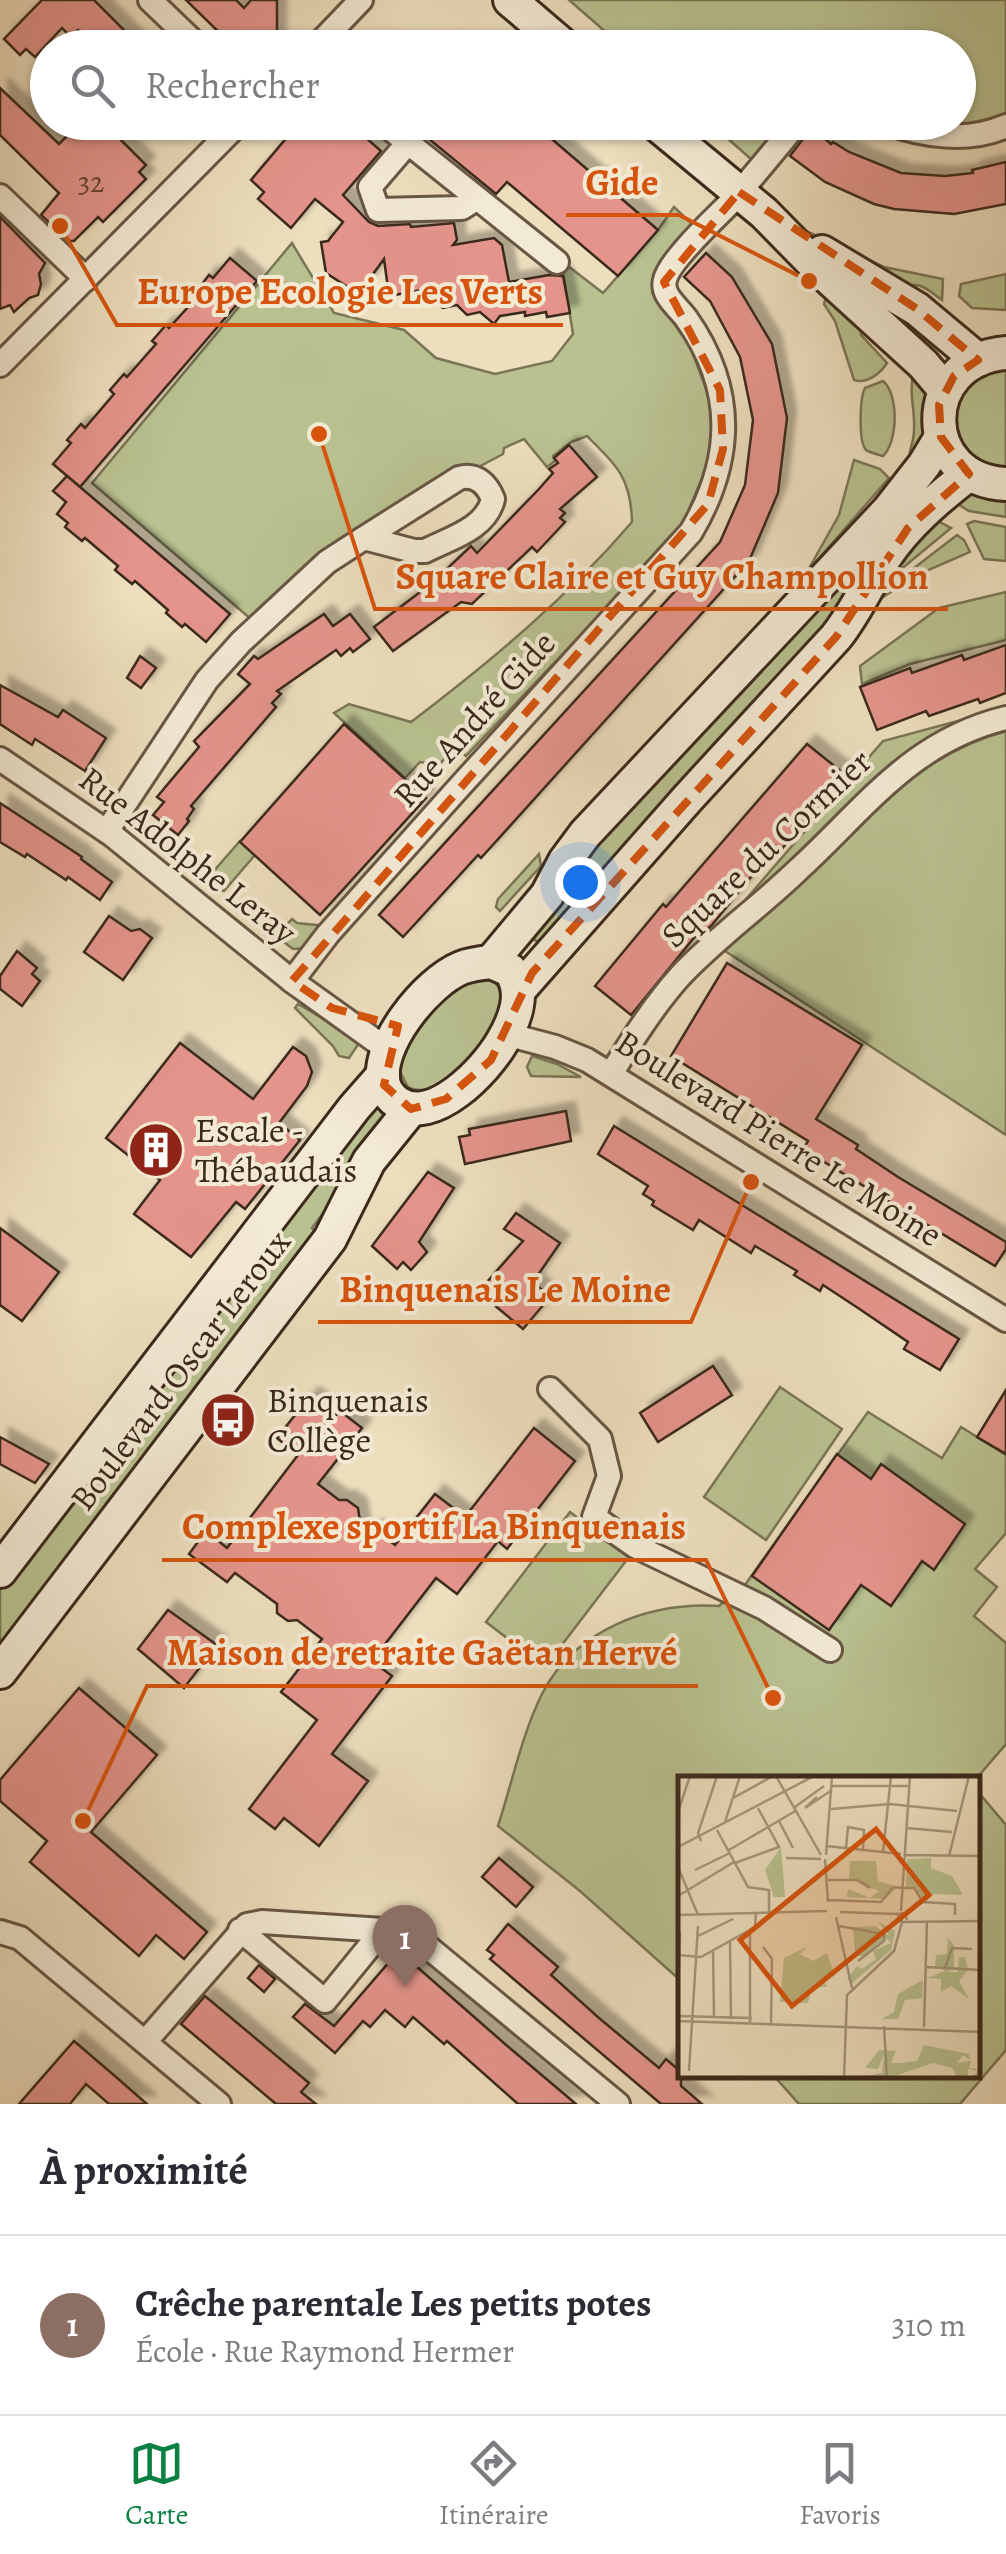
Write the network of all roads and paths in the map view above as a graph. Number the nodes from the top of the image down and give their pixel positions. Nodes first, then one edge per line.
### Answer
1 (150, 0) edge
2 (361, 0) edge
3 (510, 0) edge
4 (181, 30) edge
5 (332, 30) edge
6 (545, 30) edge
7 (1006, 126) edge
8 (976, 133) edge
9 (222, 140) edge
10 (402, 140) edge
11 (676, 140) edge
12 (783, 140) edge
13 (407, 144) junction
14 (739, 192) junction
15 (0, 196) edge
16 (476, 199) junction
17 (764, 214) junction
18 (557, 262) dead end
19 (86, 279) junction
20 (992, 357) edge
21 (0, 366) edge
22 (945, 390) junction
23 (941, 437) junction
24 (969, 474) junction
25 (1006, 484) edge
26 (364, 538) junction
27 (1006, 718) edge
28 (0, 759) edge
29 (107, 831) junction
30 (491, 962) junction
31 (292, 981) junction
32 (519, 990) junction
33 (332, 1008) junction
34 (409, 1014) junction
35 (506, 1034) junction
36 (386, 1062) junction
37 (610, 1074) junction
38 (411, 1109) junction
39 (1006, 1320) edge
40 (550, 1389) dead end
41 (0, 1571) edge
42 (830, 1650) dead end
43 (0, 1672) edge
44 (240, 1930) junction
45 (383, 1930) junction
46 (0, 1932) edge
47 (144, 2042) junction
48 (219, 2104) edge
49 (618, 2104) edge

1 - 4 street
2 - 5 street
3 - 6 main road
7 - 8 street
9 - 19 street
10 - 13 street
11 - 14 main road
12 - 14 street
13 - 16 street
13 - 16 street
14 - 17 main road
14 - 31 street, Rue André Gide
15 - 19 street
16 - 18 street
17 - 20 main road
17 - 22 main road
19 - 21 street
20 - 22 main road
22 - 23 main road
23 - 24 main road
23 - 30 main road
24 - 25 main road
24 - 32 main road
26 - 26 street
26 - 29 street
27 - 37 street, Square du Cormier
28 - 29 street, Rue Adolphe Leray
29 - 31 street, Rue Adolphe Leray
30 - 32 main road
30 - 34 main road, Boulevard Oscar Leroux
31 - 33 street, Rue Adolphe Leray
32 - 35 main road
33 - 34 street, Rue Adolphe Leray
33 - 36 street, Rue Adolphe Leray
34 - 36 main road, Boulevard Oscar Leroux
35 - 37 street, Boulevard Pierre Le Moine
35 - 38 main road
36 - 38 main road
36 - 41 main road, Boulevard Oscar Leroux
37 - 39 street, Boulevard Pierre Le Moine
38 - 43 main road, Boulevard Oscar Leroux
40 - 42 street
44 - 45 street
44 - 45 street
44 - 47 street
45 - 49 street
46 - 47 street
47 - 48 street

